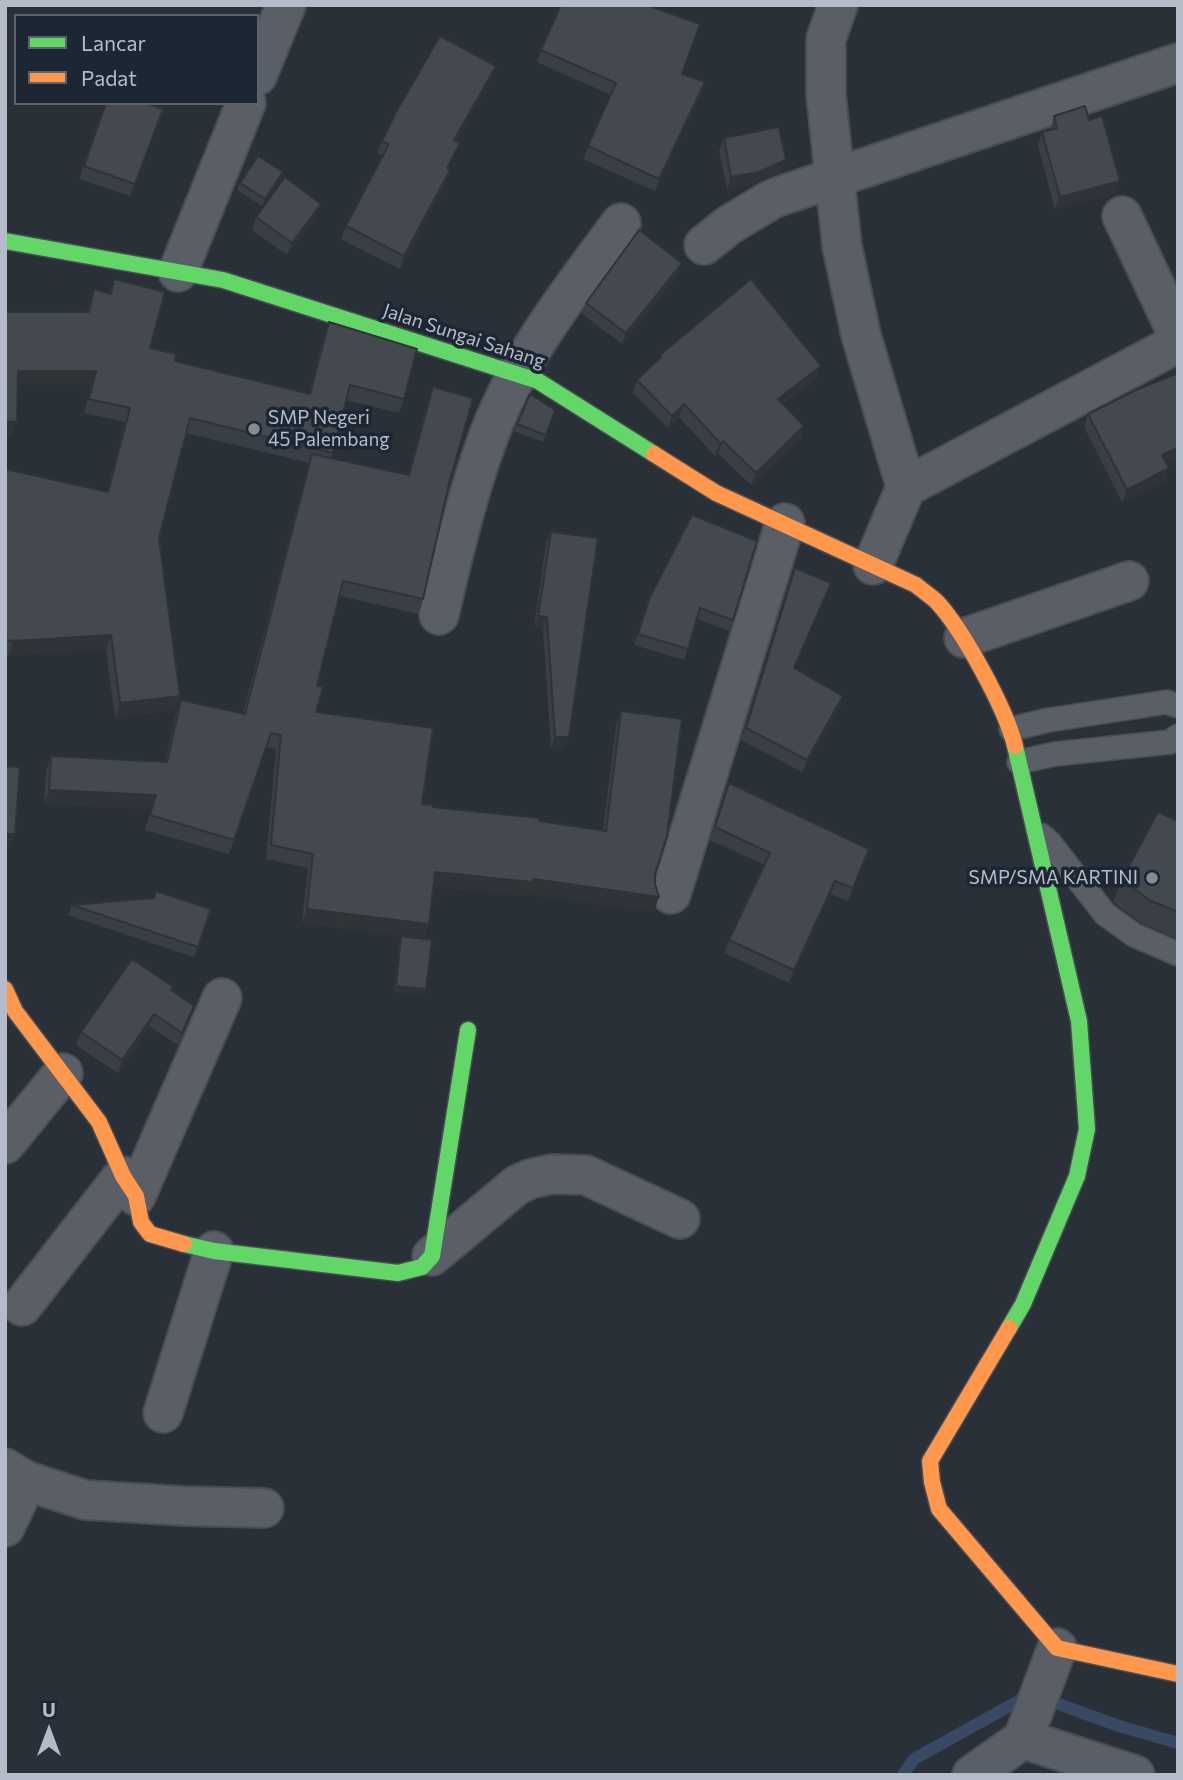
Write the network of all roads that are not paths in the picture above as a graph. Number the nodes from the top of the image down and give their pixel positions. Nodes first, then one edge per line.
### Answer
1 (286, 5) edge
2 (838, 5) edge
3 (1178, 63) edge
4 (259, 71) edge
5 (245, 105) edge
6 (836, 178) junction
7 (1122, 216) dead end
8 (621, 223) dead end
9 (5, 241) edge
10 (704, 245) dead end
11 (178, 272) junction
12 (1178, 335) edge
13 (1178, 343) edge
14 (517, 374) junction
15 (906, 487) junction
16 (785, 523) junction
17 (873, 565) junction
18 (1129, 581) dead end
19 (439, 615) dead end
20 (964, 638) junction
21 (1178, 706) edge
22 (1011, 729) junction
23 (1178, 736) edge
24 (1019, 762) junction
25 (1036, 831) junction
26 (671, 894) dead end
27 (1178, 954) edge
28 (5, 989) edge
29 (222, 998) dead end
30 (468, 1030) dead end
31 (63, 1073) junction
32 (5, 1144) edge
33 (130, 1186) junction
34 (680, 1219) dead end
35 (214, 1251) junction
36 (432, 1256) junction
37 (22, 1306) dead end
38 (163, 1413) dead end
39 (16, 1474) edge
40 (264, 1508) dead end
41 (5, 1527) edge
42 (1056, 1653) junction
43 (1178, 1674) edge
44 (1026, 1734) junction
45 (972, 1775) edge
46 (1135, 1775) edge

1 - 4 street
2 - 6 street
3 - 6 street
5 - 11 street
6 - 10 street
6 - 15 street
7 - 12 street
8 - 14 street
9 - 11 street, Jalan Sungai Sahang
11 - 14 street, Jalan Sungai Sahang
13 - 15 street
14 - 16 street, Jalan Sungai Sahang
14 - 19 street
15 - 17 street
16 - 17 street, Jalan Sungai Sahang
16 - 26 street
17 - 20 street, Jalan Sungai Sahang
18 - 20 street
20 - 22 street, Jalan Sungai Sahang
21 - 22 lane
22 - 24 street, Jalan Sungai Sahang
23 - 24 lane
24 - 25 street, Jalan Sungai Sahang
25 - 27 lane
25 - 42 street, Jalan Sungai Sahang
28 - 31 street
29 - 33 street
30 - 36 street
31 - 32 street
31 - 33 street
33 - 35 street
33 - 37 street
34 - 36 street
35 - 36 street
35 - 38 street
39 - 40 street
39 - 41 street
42 - 43 street
42 - 44 street
44 - 45 street
44 - 46 street

